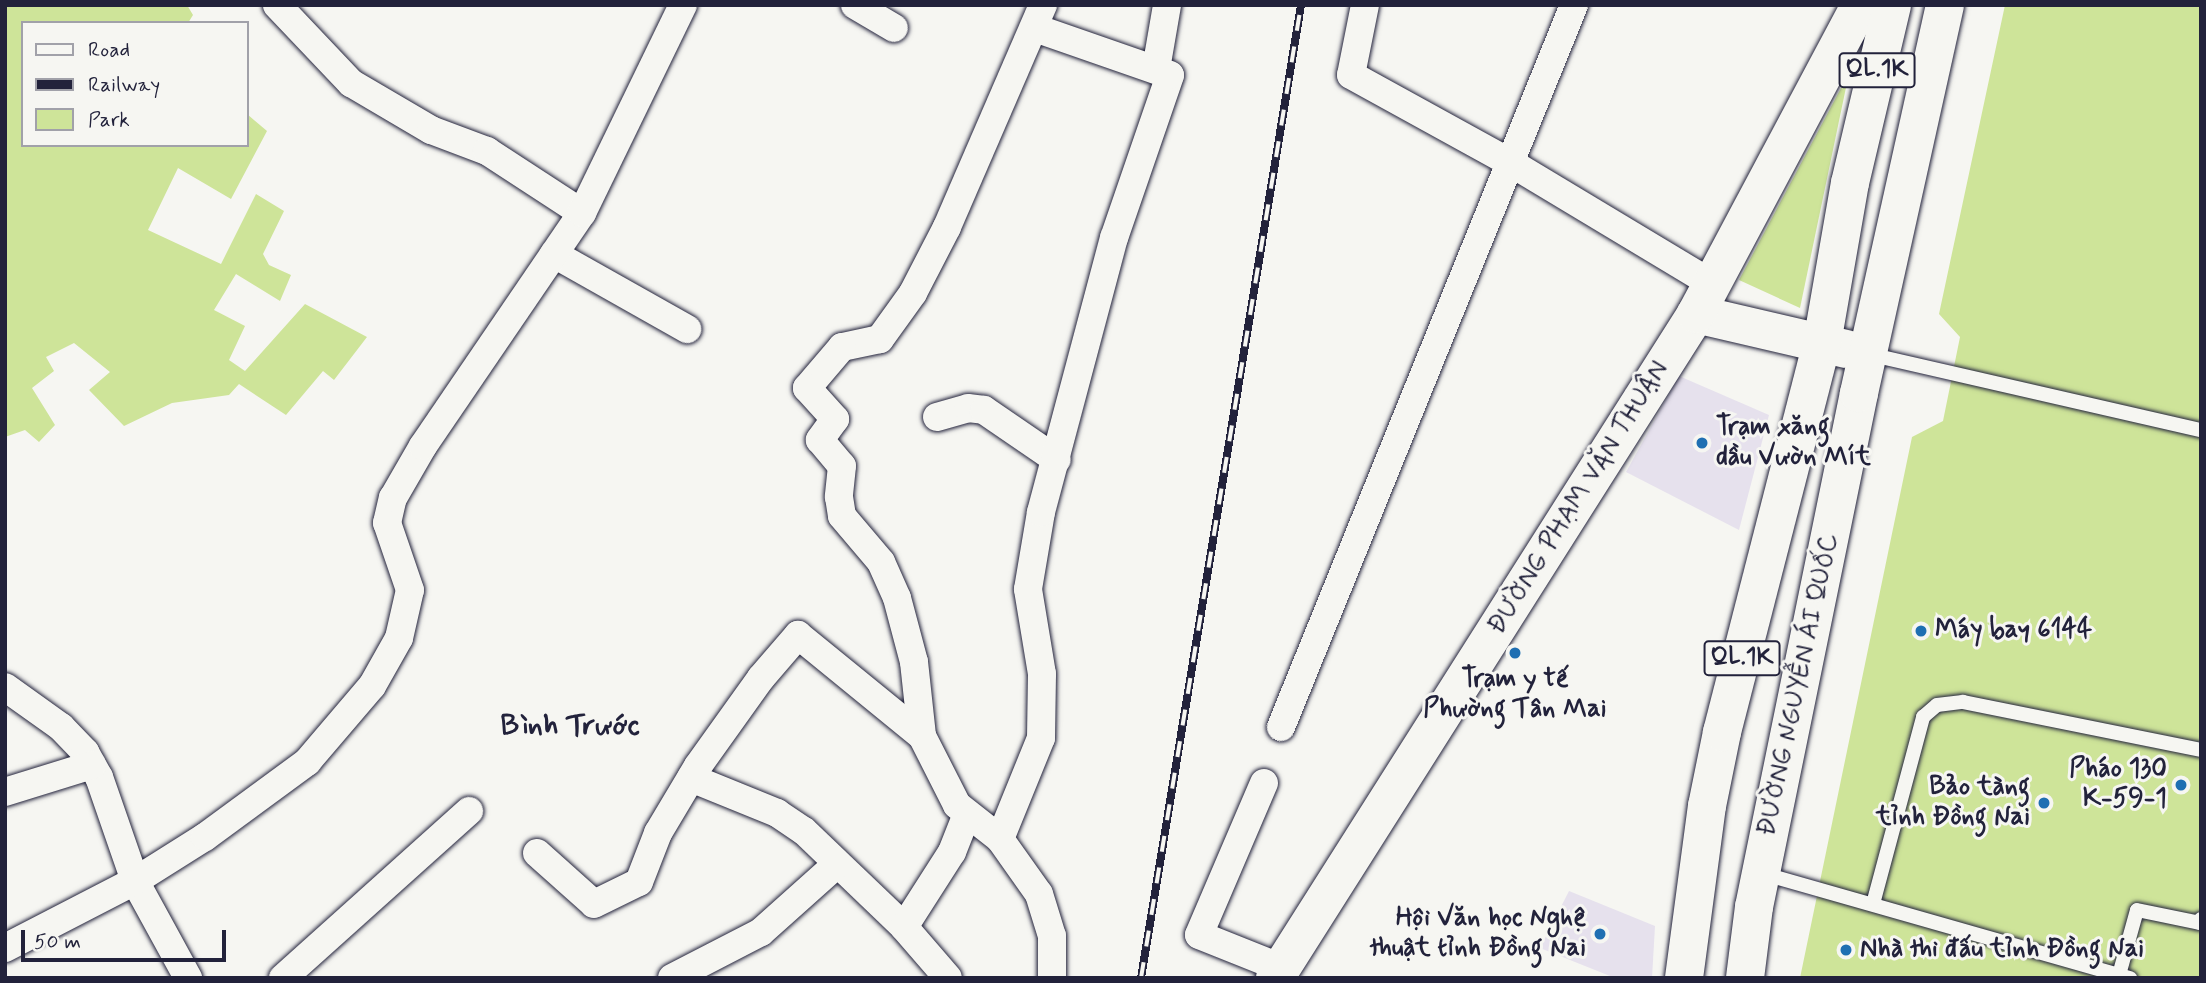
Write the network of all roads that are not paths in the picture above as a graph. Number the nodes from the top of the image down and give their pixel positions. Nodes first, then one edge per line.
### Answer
1 (277, 5) edge
2 (683, 5) edge
3 (855, 5) edge
4 (1167, 5) edge
5 (1364, 5) edge
6 (1574, 5) edge
7 (1860, 5) edge
8 (1892, 5) edge
9 (1945, 5) edge
10 (1039, 17) edge
11 (894, 28) dead end
12 (1156, 69) junction
13 (1511, 163) junction
14 (582, 212) junction
15 (554, 254) junction
16 (1704, 299) junction
17 (687, 329) dead end
18 (1846, 349) junction
19 (937, 417) dead end
20 (2201, 430) edge
21 (1057, 460) junction
22 (5, 687) edge
23 (1281, 727) dead end
24 (922, 736) junction
25 (2201, 751) edge
26 (92, 765) junction
27 (691, 778) junction
28 (1264, 783) dead end
29 (5, 792) edge
30 (469, 811) dead end
31 (967, 814) junction
32 (1000, 839) junction
33 (537, 853) dead end
34 (837, 864) junction
35 (1761, 873) junction
36 (135, 881) junction
37 (1873, 904) junction
38 (2201, 919) edge
39 (904, 927) junction
40 (5, 948) edge
41 (1279, 973) edge
42 (2124, 976) edge
43 (188, 978) edge
44 (283, 978) edge
45 (672, 978) edge
46 (948, 978) edge
47 (1052, 978) edge
48 (1684, 978) edge
49 (1745, 978) edge

1 - 14 street
2 - 14 street
3 - 11 street
4 - 12 street
5 - 13 street
6 - 13 street
7 - 16 main road, ĐƯỜNG PHẠM VĂN THUẬN
8 - 18 main road, ĐƯỜNG NGUYỄN ÁI QUỐC / QL.1K
9 - 18 main road, ĐƯỜNG NGUYỄN ÁI QUỐC / QL.1K
10 - 12 street
10 - 24 street
12 - 21 street
13 - 16 street
13 - 23 street
14 - 15 street
15 - 17 street
15 - 36 street
16 - 18 main road
16 - 41 main road, ĐƯỜNG PHẠM VĂN THUẬN
18 - 20 lane
18 - 35 main road, ĐƯỜNG NGUYỄN ÁI QUỐC / QL.1K
18 - 48 main road, ĐƯỜNG NGUYỄN ÁI QUỐC / QL.1K
19 - 21 street
21 - 32 street
22 - 26 street
24 - 27 street
24 - 31 street
25 - 37 lane
26 - 29 street
26 - 36 street
27 - 33 street
27 - 34 street
28 - 41 street
30 - 44 street
31 - 32 street
31 - 39 street
32 - 47 street
34 - 39 street
34 - 45 street
35 - 37 lane
35 - 49 main road, ĐƯỜNG NGUYỄN ÁI QUỐC / QL.1K
36 - 40 street
36 - 43 street
37 - 42 lane
38 - 42 lane
39 - 46 street

